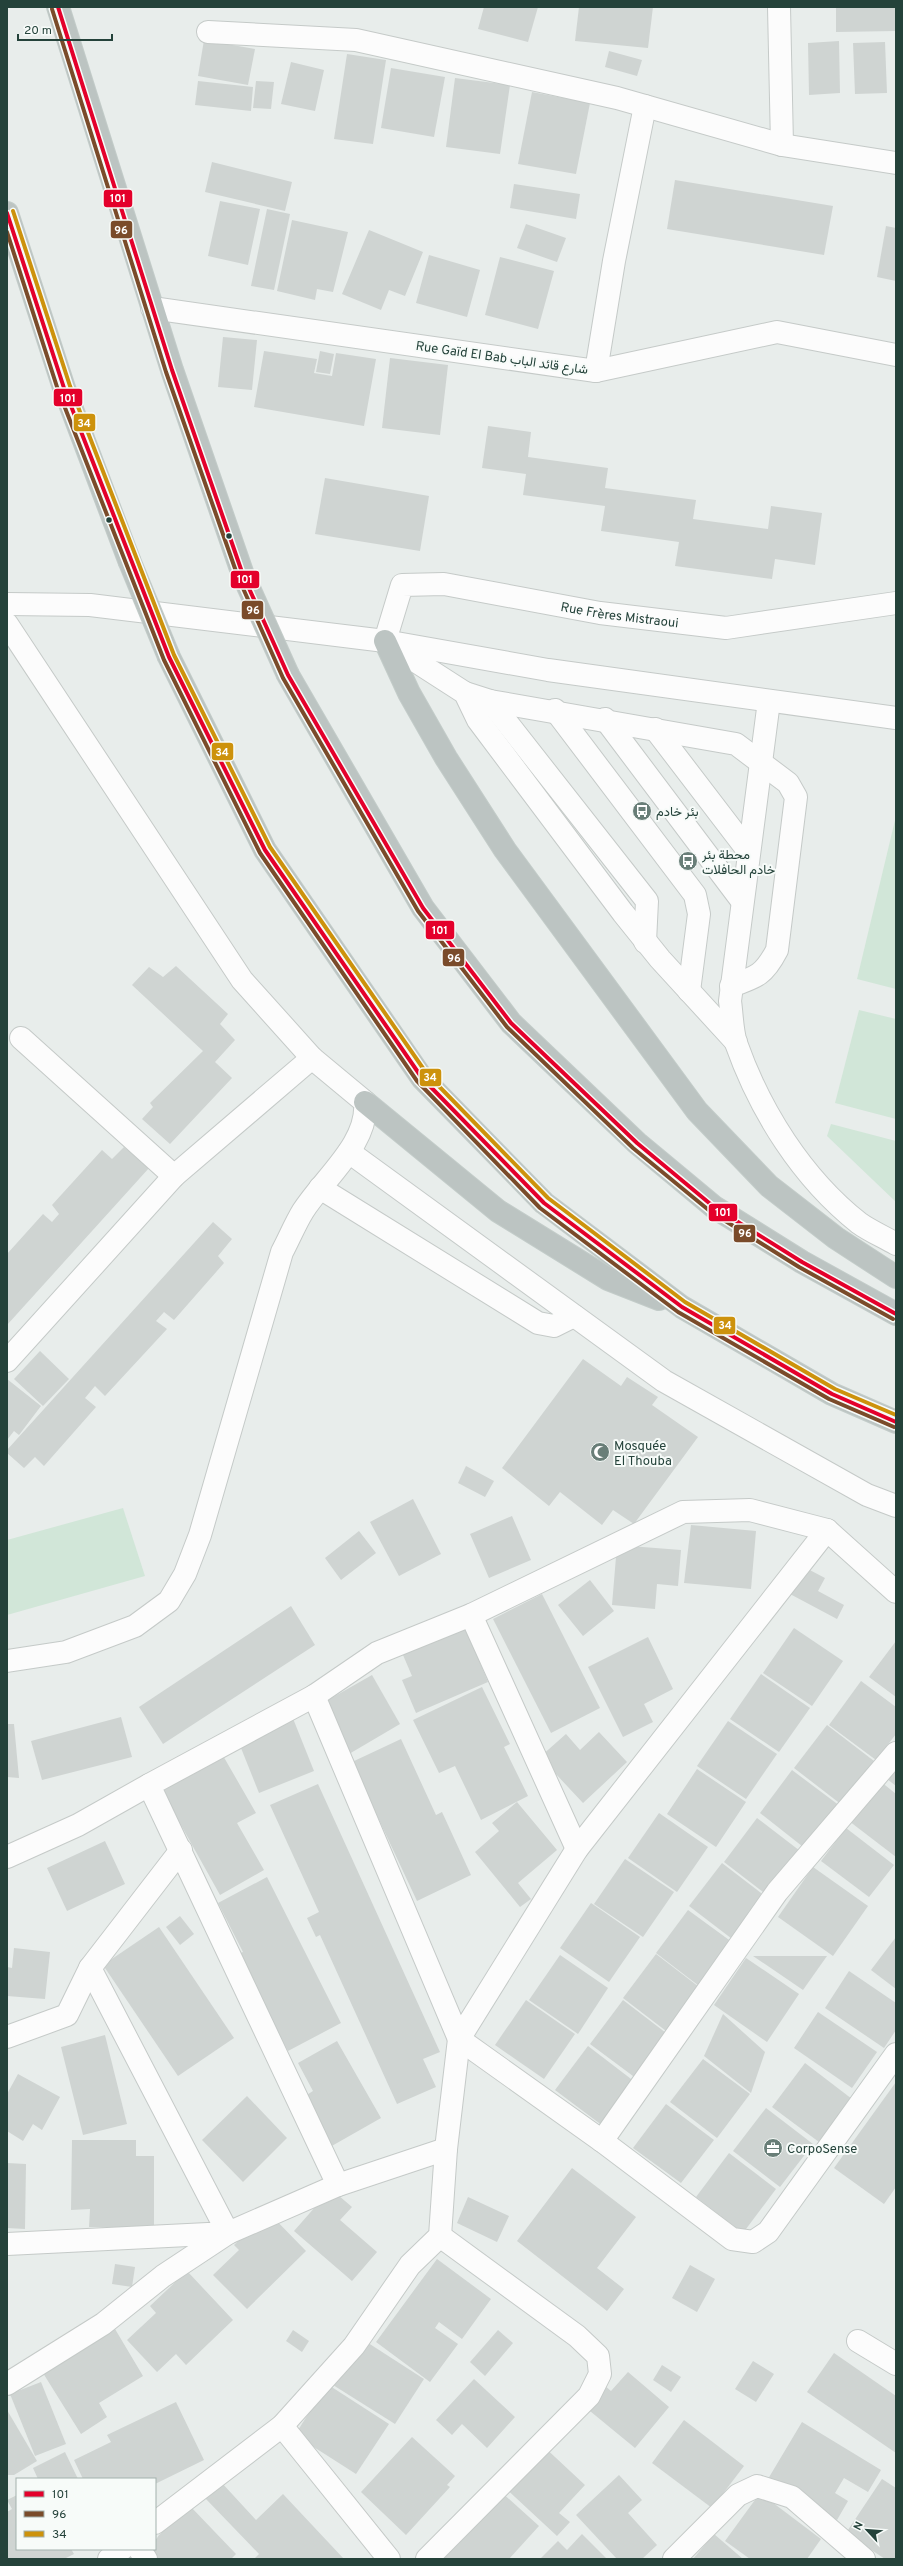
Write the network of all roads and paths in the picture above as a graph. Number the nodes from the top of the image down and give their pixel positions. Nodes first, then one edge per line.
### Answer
1 (58, 7) edge
2 (779, 7) edge
3 (208, 32) dead end
4 (645, 106) junction
5 (782, 145) junction
6 (896, 163) edge
7 (7, 213) edge
8 (152, 308) junction
9 (896, 355) edge
10 (596, 371) junction
11 (896, 603) edge
12 (7, 604) edge
13 (7, 624) edge
14 (385, 641) junction
15 (465, 693) junction
16 (490, 700) junction
17 (769, 701) junction
18 (556, 710) junction
19 (896, 718) edge
20 (605, 720) junction
21 (655, 729) junction
22 (760, 761) junction
23 (749, 852) junction
24 (742, 901) junction
25 (645, 942) junction
26 (731, 986) junction
27 (689, 991) junction
28 (21, 1038) dead end
29 (736, 1042) junction
30 (312, 1058) junction
31 (365, 1102) junction
32 (349, 1152) junction
33 (174, 1176) junction
34 (320, 1188) junction
35 (896, 1244) edge
36 (896, 1277) edge
37 (682, 1307) junction
38 (896, 1314) edge
39 (574, 1316) junction
40 (7, 1361) edge
41 (896, 1422) edge
42 (896, 1506) edge
43 (827, 1530) junction
44 (896, 1592) edge
45 (471, 1615) junction
46 (7, 1661) edge
47 (314, 1696) junction
48 (896, 1753) edge
49 (149, 1785) junction
50 (577, 1849) junction
51 (181, 1850) junction
52 (7, 1857) edge
53 (90, 1968) junction
54 (7, 2037) edge
55 (459, 2039) junction
56 (896, 2054) edge
57 (602, 2141) junction
58 (446, 2149) junction
59 (338, 2185) junction
60 (228, 2233) junction
61 (440, 2236) junction
62 (7, 2244) edge
63 (858, 2341) dead end
64 (896, 2364) edge
65 (7, 2384) edge
66 (282, 2426) junction
67 (156, 2522) edge
68 (121, 2550) edge
69 (140, 2550) edge
70 (109, 2559) edge
71 (146, 2559) edge
72 (389, 2559) edge
73 (427, 2559) edge
74 (674, 2559) edge
75 (864, 2559) edge

1 - 8 highway
2 - 5 street
3 - 4 street
4 - 5 street
4 - 10 street
5 - 6 street
7 - 37 highway, bridge
8 - 10 street, Rue Gaïd El Bab شارع قائد الباب
8 - 38 highway, bridge
9 - 10 street, Rue Gaïd El Bab شارع قائد الباب
11 - 14 street, Rue Frères Mistraoui
12 - 14 street
13 - 30 street
14 - 15 street
14 - 17 street
14 - 36 highway
15 - 16 street
15 - 25 street
16 - 18 street
16 - 25 street
17 - 19 street
17 - 22 street
18 - 20 street
18 - 27 street
20 - 21 street
20 - 24 street
21 - 22 street
21 - 23 street
22 - 23 street
22 - 26 street
23 - 24 street
24 - 26 street
25 - 27 street
26 - 29 street
27 - 29 street
28 - 33 street
29 - 35 street
30 - 31 street
30 - 33 street
31 - 32 street
31 - 37 highway
32 - 34 street
32 - 39 street
33 - 40 street
34 - 39 street
34 - 46 street
37 - 41 highway
39 - 42 street
43 - 44 street
43 - 45 street
43 - 50 street
45 - 47 street
45 - 50 street
47 - 49 street
47 - 55 street
48 - 57 street
49 - 51 street
49 - 52 street
50 - 55 street
51 - 53 street
51 - 59 street
53 - 54 street
53 - 60 street
55 - 57 street
55 - 58 street
56 - 57 street
58 - 59 street
58 - 61 street
59 - 60 street
60 - 62 street
60 - 65 street
61 - 66 street
61 - 73 street
63 - 64 street
66 - 67 street
66 - 72 street
68 - 70 street
69 - 71 street
74 - 75 street

